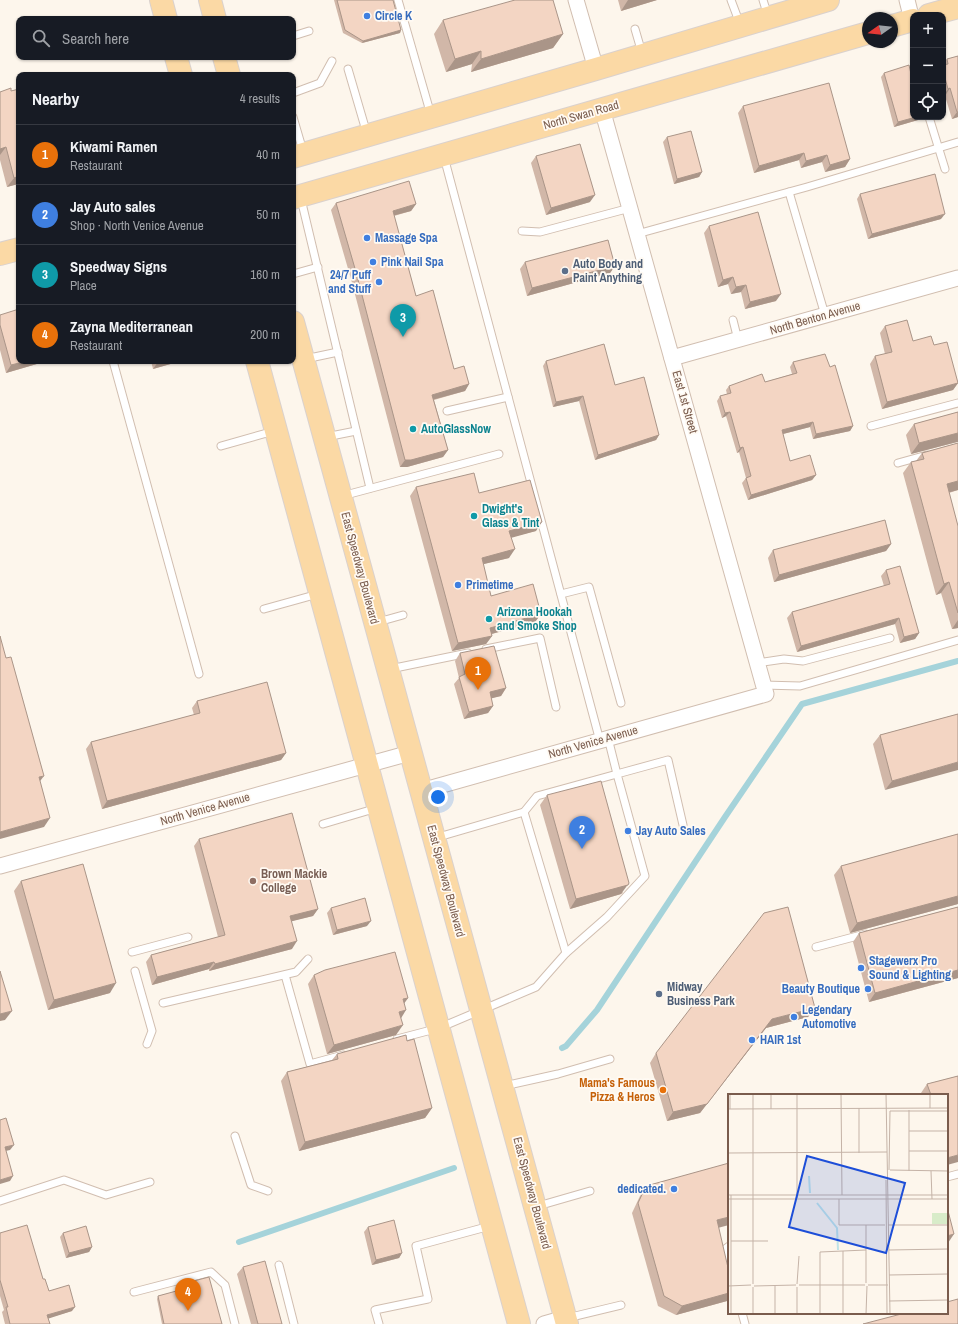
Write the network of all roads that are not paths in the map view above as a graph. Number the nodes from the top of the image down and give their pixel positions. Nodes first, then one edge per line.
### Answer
1 (161, 0) edge
2 (210, 0) edge
3 (398, 0) edge
4 (576, 0) edge
5 (731, 0) edge
6 (828, 0) edge
7 (958, 7) edge
8 (766, 9) edge
9 (937, 12) edge
10 (165, 16) edge
11 (214, 16) edge
12 (740, 26) junction
13 (635, 28) dead end
14 (309, 32) dead end
15 (296, 35) edge
16 (862, 35) edge
17 (643, 55) junction
18 (177, 60) edge
19 (225, 60) edge
20 (332, 61) dead end
21 (348, 69) dead end
22 (596, 69) junction
23 (180, 72) edge
24 (228, 72) edge
25 (296, 92) edge
26 (602, 109) junction
27 (431, 117) junction
28 (931, 120) edge
29 (368, 135) junction
30 (296, 140) edge
31 (958, 142) edge
32 (938, 148) junction
33 (298, 155) edge
34 (443, 155) junction
35 (945, 169) dead end
36 (789, 192) junction
37 (296, 197) edge
38 (630, 208) junction
39 (522, 231) dead end
40 (637, 234) junction
41 (318, 266) junction
42 (296, 273) edge
43 (958, 278) edge
44 (825, 315) junction
45 (733, 320) dead end
46 (296, 333) edge
47 (738, 340) junction
48 (338, 352) junction
49 (672, 358) junction
50 (303, 360) junction
51 (114, 364) edge
52 (258, 364) edge
53 (508, 397) junction
54 (958, 403) edge
55 (447, 411) dead end
56 (871, 426) dead end
57 (276, 430) junction
58 (356, 431) junction
59 (324, 437) junction
60 (221, 446) dead end
61 (935, 453) edge
62 (499, 454) dead end
63 (898, 463) dead end
64 (370, 488) junction
65 (340, 497) junction
66 (320, 593) junction
67 (561, 594) junction
68 (264, 609) dead end
69 (403, 615) dead end
70 (375, 622) junction
71 (890, 638) dead end
72 (958, 640) edge
73 (757, 664) junction
74 (387, 670) junction
75 (199, 674) dead end
76 (764, 690) junction
77 (621, 702) dead end
78 (556, 707) dead end
79 (604, 739) junction
80 (410, 753) junction
81 (366, 764) junction
82 (617, 774) junction
83 (421, 791) junction
84 (379, 807) junction
85 (524, 812) junction
86 (323, 824) dead end
87 (683, 825) dead end
88 (434, 838) junction
89 (0, 866) edge
90 (876, 931) edge
91 (188, 937) dead end
92 (816, 947) dead end
93 (132, 952) dead end
94 (566, 953) junction
95 (308, 959) dead end
96 (135, 971) dead end
97 (285, 975) junction
98 (163, 1003) dead end
99 (481, 1009) junction
100 (439, 1028) junction
101 (390, 1041) edge
102 (147, 1044) dead end
103 (354, 1052) edge
104 (610, 1059) dead end
105 (503, 1086) junction
106 (235, 1136) dead end
107 (958, 1174) edge
108 (948, 1177) edge
109 (150, 1182) dead end
110 (268, 1191) dead end
111 (590, 1191) dead end
112 (0, 1201) edge
113 (536, 1207) junction
114 (492, 1225) junction
115 (728, 1247) edge
116 (728, 1260) edge
117 (279, 1265) dead end
118 (134, 1292) dead end
119 (621, 1305) dead end
120 (742, 1314) edge
121 (566, 1321) edge
122 (236, 1324) edge
123 (294, 1324) edge
124 (379, 1324) edge
125 (519, 1324) edge
126 (544, 1324) edge
127 (745, 1324) edge

1 - 10 main road
2 - 11 main road
3 - 27 lane
4 - 22 street
5 - 12 lane
6 - 8 main road
7 - 9 main road
8 - 12 main road
12 - 17 main road
13 - 17 lane
14 - 15 lane
16 - 26 main road, North Swan Road
17 - 22 main road
18 - 23 main road
19 - 24 main road
20 - 25 lane
21 - 29 lane
22 - 27 main road
26 - 34 main road, North Swan Road
26 - 38 street, East 1st Street
27 - 29 main road
28 - 32 lane
29 - 33 main road
30 - 33 lane
31 - 32 lane
32 - 35 lane
32 - 36 lane
34 - 37 main road, North Swan Road
34 - 53 lane
36 - 40 lane
36 - 44 lane
37 - 41 lane
38 - 39 lane
38 - 40 street, East 1st Street
40 - 49 street, East 1st Street
41 - 42 lane
41 - 48 lane
43 - 44 street, North Benton Avenue
44 - 47 street, North Benton Avenue
45 - 47 lane
46 - 50 main road, East Speedway Boulevard
47 - 49 street, North Benton Avenue
48 - 50 lane
48 - 58 lane
49 - 73 street, East 1st Street
50 - 59 main road, East Speedway Boulevard
51 - 75 lane
52 - 57 main road
53 - 55 lane
53 - 67 lane
54 - 56 lane
57 - 60 lane
57 - 66 main road
58 - 59 lane
58 - 64 lane
59 - 65 main road, East Speedway Boulevard
61 - 63 lane
62 - 64 lane
64 - 65 lane
65 - 70 main road, East Speedway Boulevard
66 - 68 lane
66 - 81 main road
67 - 77 lane
67 - 79 lane
69 - 70 lane
70 - 74 main road, East Speedway Boulevard
71 - 73 lane
72 - 76 lane
73 - 76 street, East 1st Street
74 - 78 lane
74 - 80 main road, East Speedway Boulevard
76 - 79 street, North Venice Avenue
79 - 82 lane
79 - 83 street, North Venice Avenue
80 - 81 street, North Venice Avenue
80 - 83 main road, East Speedway Boulevard
81 - 84 main road
81 - 89 street, North Venice Avenue
82 - 85 lane
82 - 87 lane
82 - 94 lane
83 - 88 main road, East Speedway Boulevard
84 - 86 lane
84 - 100 main road
85 - 88 lane
85 - 94 lane
88 - 99 main road, East Speedway Boulevard
90 - 92 lane
91 - 93 lane
94 - 99 lane
95 - 97 lane
96 - 102 lane
97 - 98 lane
97 - 103 lane
99 - 100 lane
99 - 105 main road, East Speedway Boulevard
100 - 101 lane
100 - 114 main road
104 - 105 lane
105 - 113 main road, East Speedway Boulevard
106 - 110 lane
107 - 108 lane
109 - 112 lane
111 - 113 lane
113 - 121 main road, East Speedway Boulevard
114 - 124 lane
114 - 125 main road
115 - 116 lane
117 - 123 lane
118 - 122 lane
119 - 121 lane
120 - 127 lane
121 - 126 street

